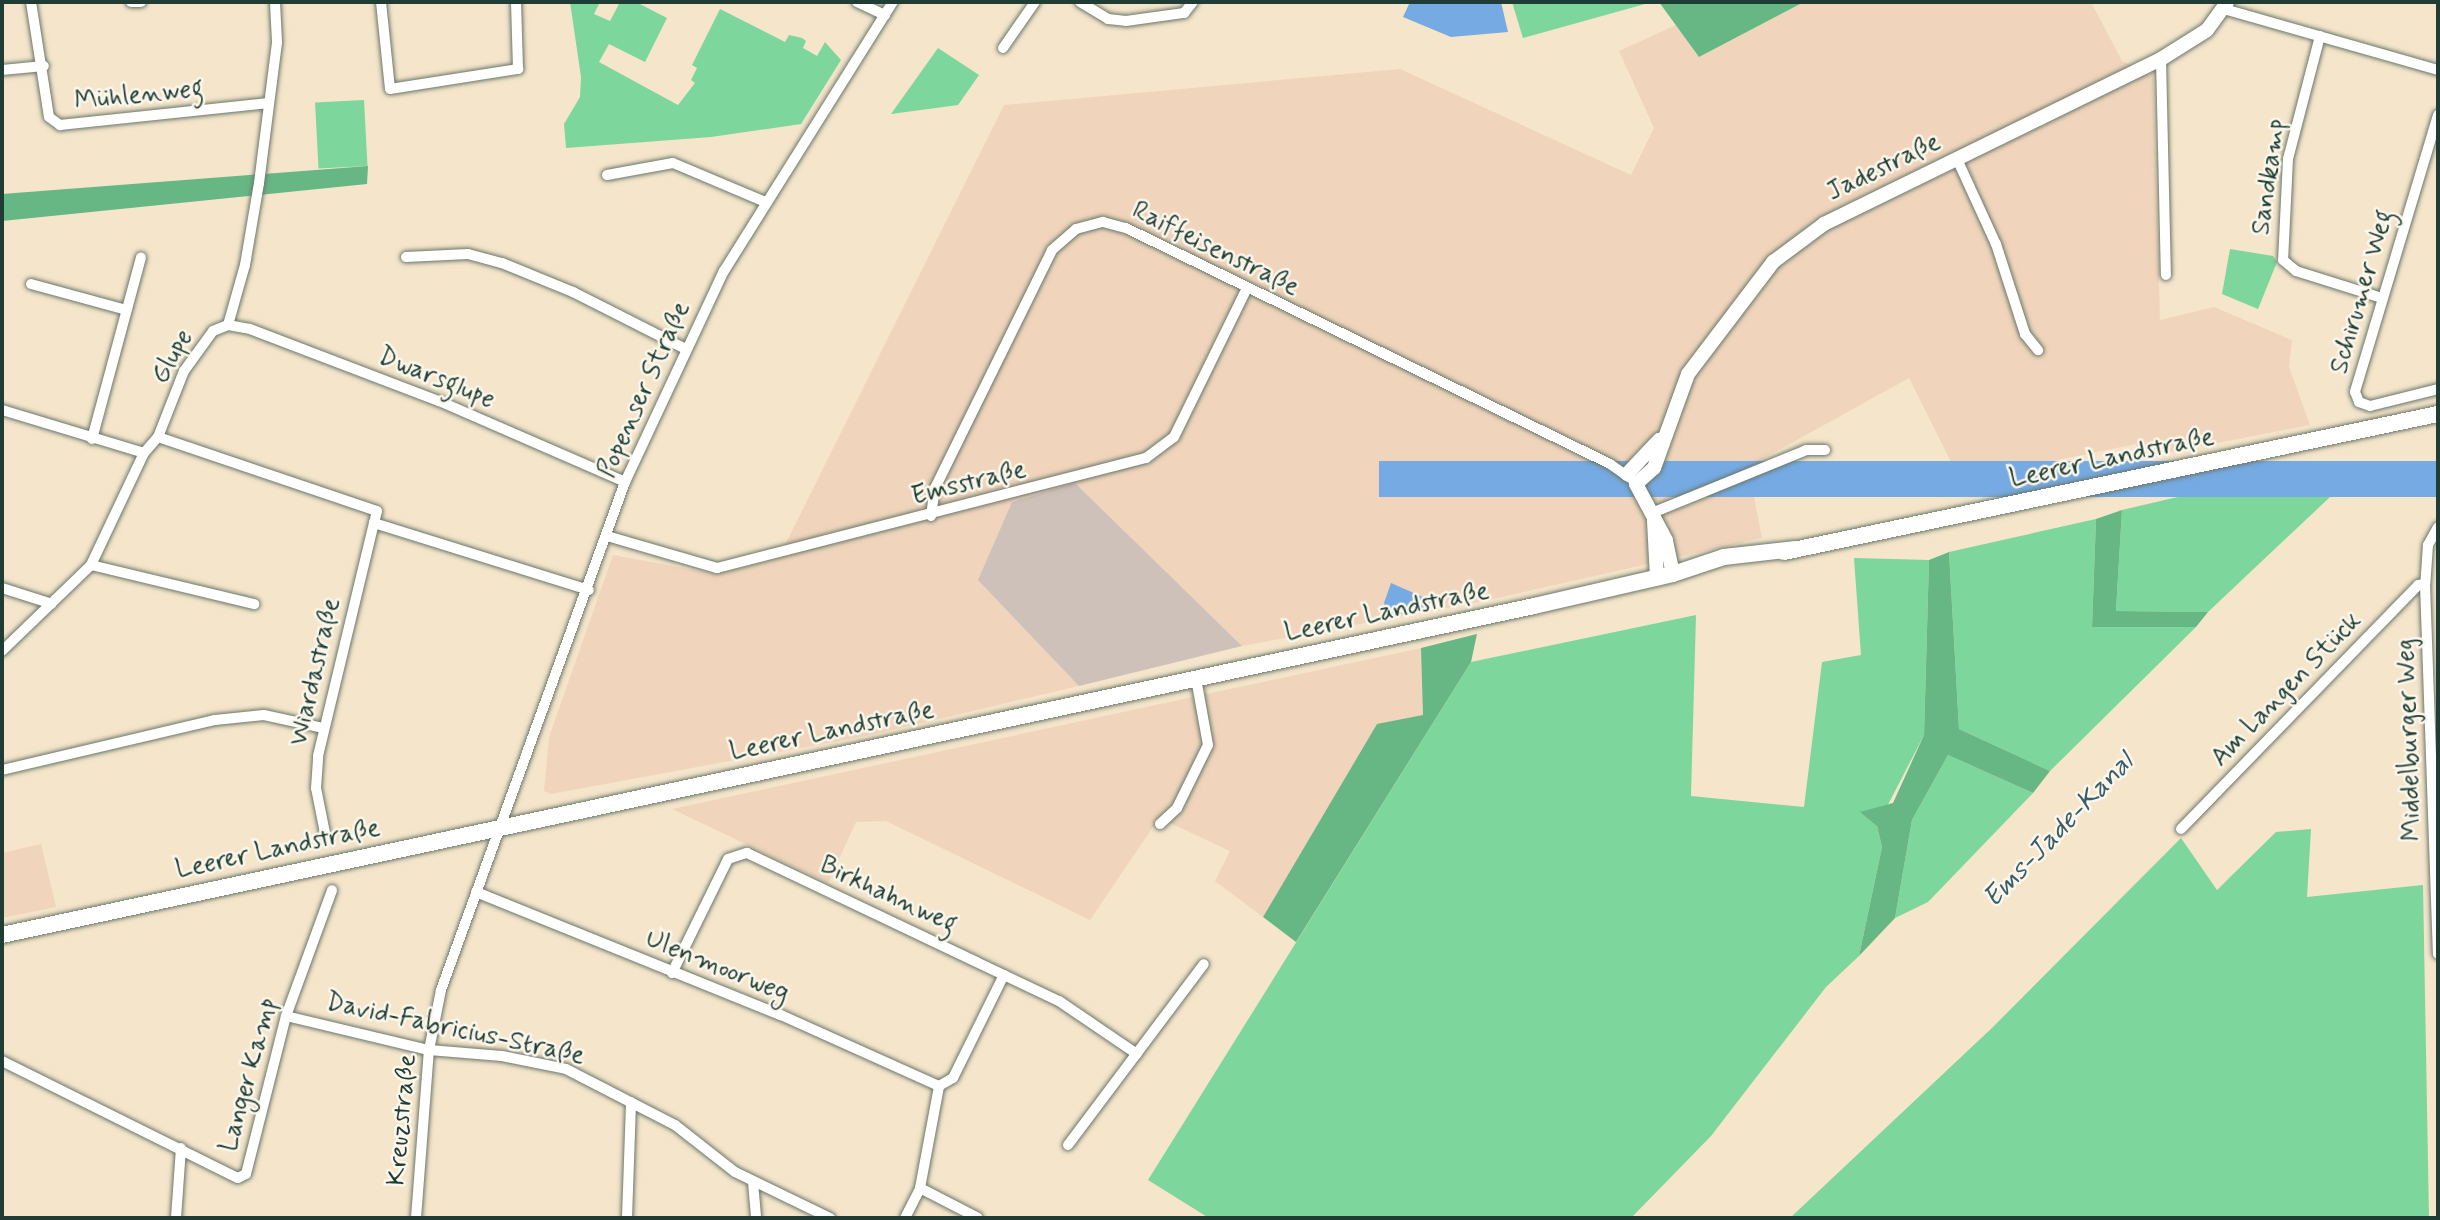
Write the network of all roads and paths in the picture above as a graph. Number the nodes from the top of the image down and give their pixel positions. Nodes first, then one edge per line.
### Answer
1 (31, 2) edge
2 (131, 2) edge
3 (141, 2) edge
4 (275, 2) edge
5 (381, 2) edge
6 (516, 2) edge
7 (857, 2) edge
8 (893, 2) edge
9 (1035, 2) edge
10 (1080, 2) edge
11 (1193, 2) edge
12 (2225, 5) edge
13 (885, 15) junction
14 (2320, 36) junction
15 (1003, 48) dead end
16 (2161, 59) junction
17 (44, 66) junction
18 (2, 70) edge
19 (2438, 70) edge
20 (269, 103) junction
21 (2438, 115) edge
22 (1957, 159) junction
23 (607, 174) dead end
24 (763, 201) junction
25 (406, 257) dead end
26 (141, 258) dead end
27 (2166, 275) dead end
28 (32, 284) dead end
29 (1247, 288) junction
30 (2382, 298) junction
31 (127, 310) junction
32 (228, 326) junction
33 (684, 348) junction
34 (2038, 350) dead end
35 (2438, 388) edge
36 (2, 410) edge
37 (2438, 414) edge
38 (158, 437) junction
39 (92, 439) junction
40 (1825, 450) dead end
41 (144, 453) junction
42 (1631, 479) junction
43 (625, 482) junction
44 (931, 516) junction
45 (1653, 516) junction
46 (374, 523) junction
47 (2438, 527) edge
48 (607, 536) junction
49 (91, 565) junction
50 (1665, 576) junction
51 (2425, 584) junction
52 (2, 588) edge
53 (589, 590) junction
54 (52, 604) junction
55 (254, 604) dead end
56 (2, 651) edge
57 (1196, 678) junction
58 (323, 728) junction
59 (2, 770) edge
60 (1160, 824) dead end
61 (500, 827) junction
62 (2181, 828) dead end
63 (326, 832) dead end
64 (332, 890) dead end
65 (476, 892) junction
66 (2, 935) edge
67 (2438, 954) edge
68 (1204, 964) dead end
69 (672, 973) junction
70 (1004, 975) junction
71 (286, 1016) junction
72 (429, 1050) junction
73 (1137, 1055) junction
74 (2, 1061) edge
75 (939, 1086) junction
76 (631, 1102) junction
77 (1068, 1145) dead end
78 (181, 1148) junction
79 (753, 1182) junction
80 (920, 1188) junction
81 (176, 1218) edge
82 (416, 1218) edge
83 (627, 1218) edge
84 (756, 1218) edge
85 (830, 1218) edge
86 (905, 1218) edge
87 (978, 1218) edge

1 - 17 street, Mühlenweg
2 - 3 street
4 - 20 street, Glupe
5 - 6 street
7 - 13 street
8 - 13 street, Popenser Straße
9 - 15 street
10 - 11 street
12 - 14 street
12 - 16 street, Jadestraße
13 - 24 street, Popenser Straße
14 - 19 street
14 - 30 street, Sandkamp
16 - 22 street, Jadestraße
16 - 27 street
17 - 18 street
17 - 20 street, Mühlenweg
20 - 32 street, Glupe
21 - 30 street, Schirumer Weg
22 - 34 street
22 - 42 street, Jadestraße
23 - 24 street
24 - 33 street, Popenser Straße
25 - 33 street
26 - 31 street
28 - 31 street
29 - 42 street, Raiffeisenstraße
29 - 44 street, Emsstraße
29 - 44 street, Raiffeisenstraße
30 - 35 street, Schirumer Weg
31 - 39 street
32 - 38 street, Glupe
32 - 43 street, Dwarsglupe
33 - 43 street, Popenser Straße
36 - 39 street
37 - 50 main road, Leerer Landstraße
38 - 41 street, Glupe
38 - 46 street
39 - 41 street
40 - 45 street
41 - 49 street, Glupe
42 - 45 street
43 - 48 street, Popenser Straße
44 - 48 street, Emsstraße
45 - 50 street
46 - 53 street
46 - 58 street, Wiardastraße
47 - 51 street, Middelburger Weg
48 - 53 street, Popenser Straße
49 - 54 street, Glupe
49 - 55 street
50 - 57 main road, Leerer Landstraße
51 - 62 street, Am Langen Stück
51 - 67 street, Middelburger Weg
52 - 54 street
53 - 61 street, Popenser Straße
54 - 56 street, Glupe
57 - 60 street
57 - 61 main road, Leerer Landstraße
58 - 59 street
58 - 63 street, Wiardastraße
61 - 65 street, Kreuzstraße
61 - 66 main road, Leerer Landstraße
64 - 71 street, Langer Kamp
65 - 69 street, Ulenmoorweg
65 - 72 street, Kreuzstraße
68 - 73 street
69 - 70 street, Birkhahnweg
69 - 75 street, Ulenmoorweg
70 - 73 street, Birkhahnweg
70 - 75 street
71 - 72 street, David-Fabricius-Straße
71 - 78 street, Langer Kamp
72 - 76 street, David-Fabricius-Straße
72 - 82 street, Kreuzstraße
73 - 77 street
74 - 78 street, Langer Kamp
75 - 80 street
76 - 79 street, David-Fabricius-Straße
76 - 83 street
78 - 81 street
79 - 84 street
79 - 85 street, David-Fabricius-Straße
80 - 86 street
80 - 87 street

